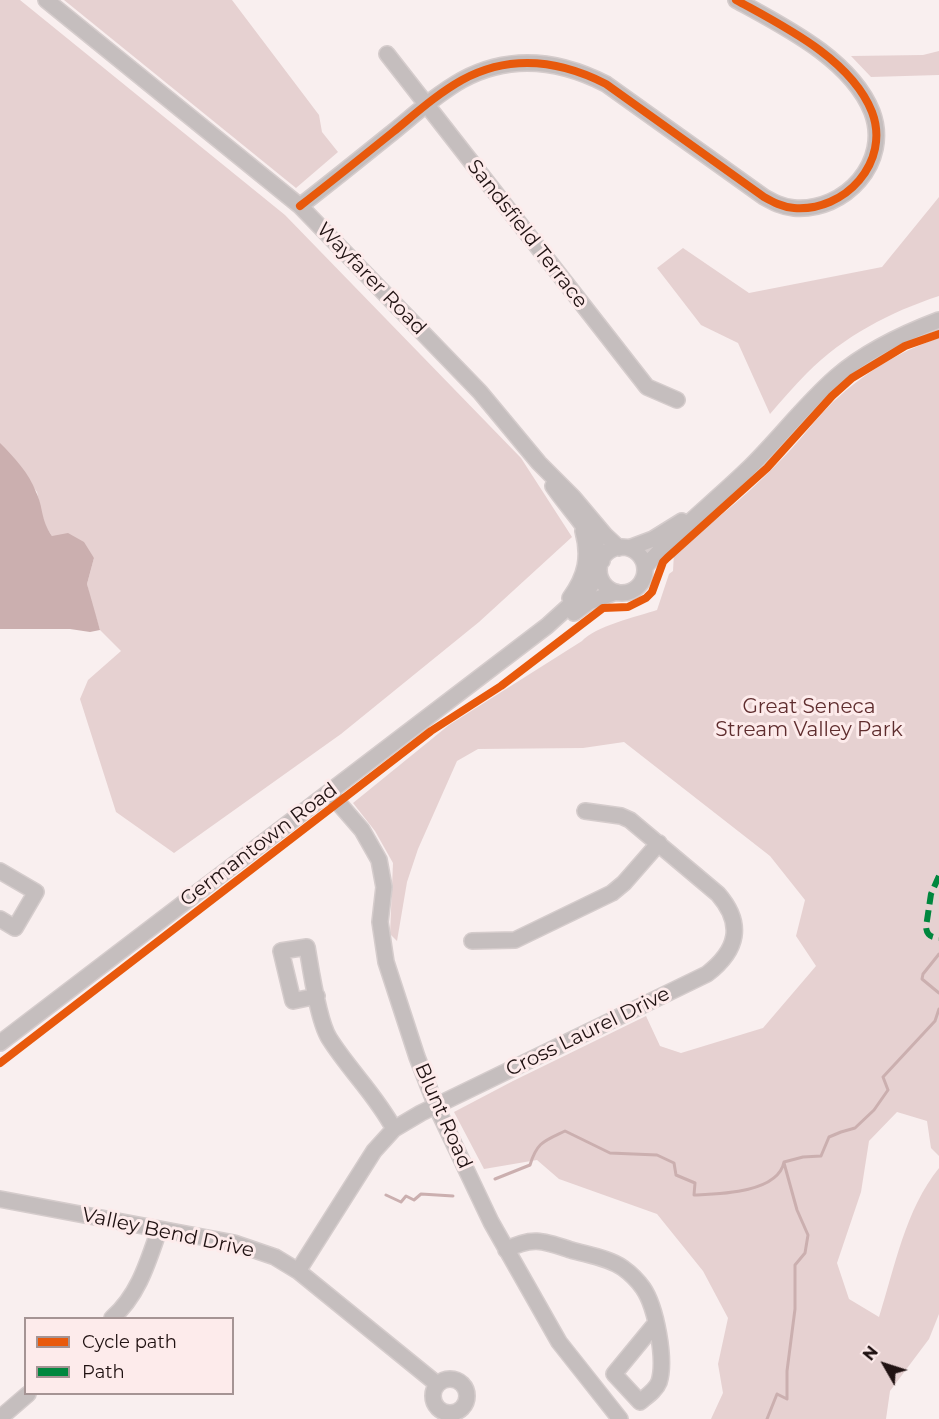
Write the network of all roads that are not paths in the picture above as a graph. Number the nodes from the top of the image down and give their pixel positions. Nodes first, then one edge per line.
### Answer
1 (46, 0) edge
2 (736, 0) edge
3 (387, 54) dead end
4 (426, 105) junction
5 (300, 206) junction
6 (939, 320) edge
7 (677, 400) dead end
8 (539, 463) junction
9 (705, 507) junction
10 (582, 527) junction
11 (624, 548) junction
12 (600, 566) junction
13 (645, 567) junction
14 (616, 592) junction
15 (547, 626) junction
16 (329, 792) junction
17 (585, 811) dead end
18 (659, 843) junction
19 (0, 871) edge
20 (0, 919) edge
21 (472, 941) dead end
22 (317, 996) dead end
23 (0, 1043) edge
24 (436, 1106) junction
25 (394, 1129) junction
26 (0, 1199) edge
27 (159, 1230) junction
28 (506, 1250) junction
29 (298, 1271) junction
30 (113, 1317) edge
31 (656, 1323) junction
32 (436, 1384) junction
33 (27, 1395) edge
34 (453, 1416) edge
35 (0, 1417) edge
36 (620, 1419) edge

1 - 5 street, Wayfarer Road
2 - 4 street
3 - 4 street, Sandsfield Terrace
4 - 5 street
4 - 7 street, Sandsfield Terrace
5 - 8 street, Wayfarer Road
6 - 9 street
8 - 10 street, Wayfarer Road
8 - 11 street, Wayfarer Road
9 - 11 street
9 - 13 street
10 - 12 street, Wayfarer Road
10 - 15 street
11 - 12 street
11 - 13 street
12 - 14 street
12 - 15 street, Germantown Road
13 - 14 street
14 - 15 street, Germantown Road
15 - 16 street, Germantown Road
16 - 23 street, Germantown Road
16 - 24 street, Blunt Road
17 - 18 street, Cross Laurel Drive
18 - 21 street
18 - 24 street, Cross Laurel Drive
19 - 20 street
22 - 25 street
24 - 25 street, Cross Laurel Drive
24 - 28 street, Blunt Road
25 - 29 street, Cross Laurel Drive
26 - 27 street, Valley Bend Drive
27 - 29 street, Valley Bend Drive
27 - 30 street
28 - 31 street
28 - 36 street, Blunt Road
29 - 32 street, Valley Bend Drive
31 - 31 street
32 - 34 street
32 - 34 street
33 - 35 street

